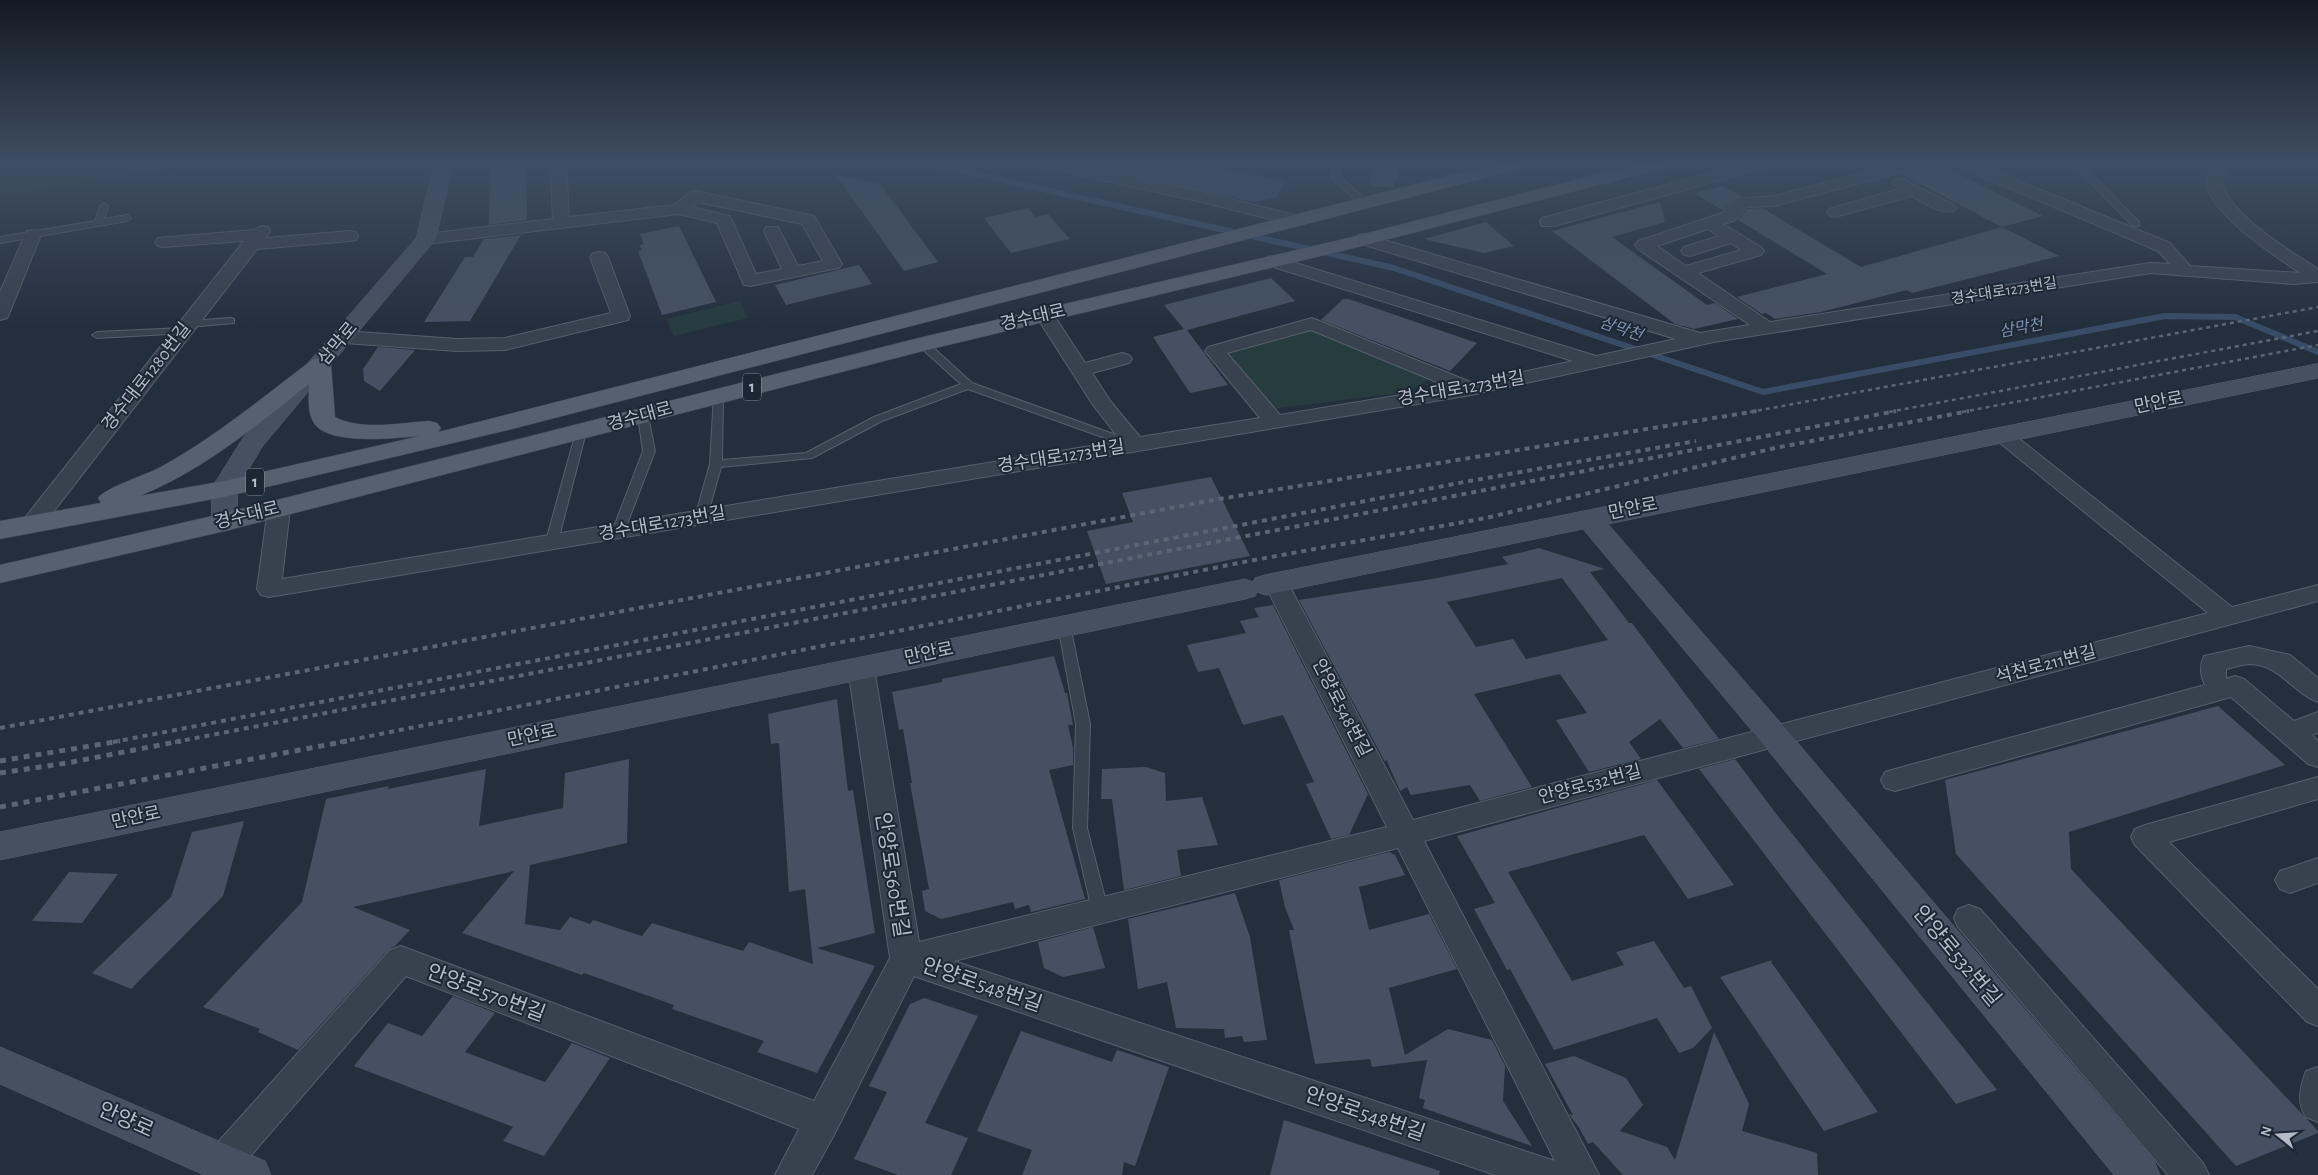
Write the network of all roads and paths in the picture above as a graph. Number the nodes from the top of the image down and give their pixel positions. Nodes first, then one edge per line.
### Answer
1 (101, 216) edge
2 (431, 216) edge
3 (561, 216) edge
4 (621, 216) edge
5 (707, 216) edge
6 (730, 216) edge
7 (789, 216) edge
8 (1277, 216) edge
9 (1310, 216) edge
10 (1455, 216) edge
11 (1571, 216) edge
12 (1728, 216) edge
13 (2094, 216) edge
14 (2128, 216) edge
15 (2236, 216) edge
16 (127, 218) dead end
17 (724, 220) junction
18 (1293, 220) junction
19 (99, 222) junction
20 (1548, 222) dead end
21 (561, 223) junction
22 (1710, 223) junction
23 (2136, 224) dead end
24 (772, 231) dead end
25 (32, 235) junction
26 (350, 236) dead end
27 (257, 237) junction
28 (1734, 238) junction
29 (426, 239) junction
30 (0, 240) edge
31 (1357, 241) junction
32 (164, 242) dead end
33 (1690, 250) dead end
34 (599, 257) dead end
35 (1276, 260) junction
36 (2184, 270) junction
37 (792, 272) junction
38 (1684, 272) junction
39 (2318, 277) edge
40 (5, 296) edge
41 (0, 314) edge
42 (1045, 316) junction
43 (231, 321) dead end
44 (186, 327) junction
45 (1767, 328) junction
46 (97, 334) dead end
47 (344, 337) junction
48 (1695, 341) junction
49 (923, 344) junction
50 (1122, 360) dead end
51 (1603, 362) junction
52 (320, 365) junction
53 (1080, 370) junction
54 (2316, 373) edge
55 (968, 385) junction
56 (1471, 389) junction
57 (1408, 392) dead end
58 (718, 396) junction
59 (643, 416) junction
60 (1270, 416) junction
61 (508, 423) junction
62 (581, 432) junction
63 (2001, 434) junction
64 (1135, 445) junction
65 (716, 464) junction
66 (224, 489) junction
67 (279, 508) junction
68 (701, 517) junction
69 (1588, 518) junction
70 (225, 522) junction
71 (32, 524) junction
72 (0, 530) edge
73 (618, 532) junction
74 (552, 541) junction
75 (0, 574) edge
76 (1262, 586) junction
77 (2318, 593) edge
78 (2228, 617) junction
79 (1064, 625) junction
80 (861, 668) junction
81 (2214, 678) dead end
82 (2318, 692) edge
83 (2318, 722) edge
84 (2290, 733) junction
85 (1774, 736) junction
86 (2318, 756) edge
87 (1895, 780) dead end
88 (2318, 788) edge
89 (1406, 834) junction
90 (0, 846) edge
91 (2318, 870) edge
92 (2290, 880) dead end
93 (1100, 910) junction
94 (1969, 918) dead end
95 (906, 959) junction
96 (2318, 1011) edge
97 (0, 1065) edge
98 (2318, 1083) edge
99 (2318, 1105) edge
100 (823, 1121) junction
101 (237, 1169) edge
102 (793, 1175) edge
103 (1546, 1175) edge
104 (1581, 1175) edge
105 (2140, 1175) edge
106 (2191, 1175) edge

1 - 19 lane
2 - 29 street, 삼막로
3 - 21 street
4 - 21 street
5 - 17 street
6 - 17 street
7 - 37 street
8 - 18 street
9 - 18 main road, 1
10 - 31 main road, 1
11 - 20 street
12 - 22 street
13 - 36 street
14 - 23 lane
15 - 39 street
16 - 19 lane
17 - 37 street
18 - 61 main road, 경수대로 / 1
19 - 25 lane
21 - 29 street
22 - 28 street
22 - 38 street
24 - 37 street
25 - 30 lane
25 - 40 street
26 - 27 street
27 - 32 street
27 - 44 street, 경수대로1280번길
28 - 33 street
28 - 38 street
29 - 47 street, 삼막로
31 - 35 main road, 1
31 - 48 street
34 - 47 street
35 - 42 main road, 경수대로 / 1
35 - 51 street
36 - 39 street, 경수대로1273번길
36 - 45 street, 경수대로1273번길
38 - 45 street
40 - 41 street
42 - 49 main road, 경수대로 / 1
42 - 53 street
43 - 44 lane
44 - 46 lane
44 - 71 street, 경수대로1280번길
45 - 48 street, 경수대로1273번길
47 - 52 street, 삼막로
48 - 51 street, 경수대로1273번길
49 - 55 lane, 경수대로1273번길
49 - 58 main road, 경수대로 / 1
50 - 53 street
51 - 56 street, 경수대로1273번길
52 - 61 main road
52 - 66 street, 삼막로
52 - 71 main road
53 - 64 street
54 - 63 street, 만안로
55 - 64 lane, 경수대로1273번길
55 - 65 lane
56 - 60 street, 경수대로1273번길
56 - 60 street
57 - 60 street
58 - 59 main road, 경수대로 / 1
58 - 65 lane
59 - 62 main road, 경수대로 / 1
59 - 73 lane
60 - 64 street, 경수대로1273번길
61 - 66 main road, 경수대로 / 1
62 - 67 main road, 경수대로 / 1
62 - 74 lane
63 - 69 street, 만안로
63 - 78 street
64 - 68 street, 경수대로1273번길
65 - 68 lane
66 - 70 street
66 - 71 main road, 경수대로 / 1
67 - 70 main road, 경수대로 / 1
67 - 74 street, 경수대로1273번길
68 - 73 street, 경수대로1273번길
69 - 76 street, 만안로
69 - 85 street, 안양로532번길
70 - 75 main road, 경수대로 / 1
71 - 72 main road, 경수대로 / 1
73 - 74 street, 경수대로1273번길
76 - 79 street, 만안로
76 - 89 street, 안양로548번길
77 - 78 street, 석천로211번길
78 - 85 street, 석천로211번길
79 - 80 street, 만안로
79 - 93 lane
80 - 90 street, 만안로
80 - 95 street, 안양로560번길
81 - 82 street
83 - 84 street
84 - 86 street
84 - 87 street
85 - 89 street, 안양로532번길
85 - 105 street, 안양로532번길
88 - 96 street
89 - 93 street, 안양로548번길
89 - 104 street, 안양로548번길
91 - 92 street
93 - 95 street, 안양로548번길
94 - 106 street
95 - 100 street, 안양로560번길
95 - 103 street, 안양로548번길
97 - 101 street, 안양로
98 - 99 street
100 - 101 street, 안양로570번길
100 - 102 street, 안양로560번길

